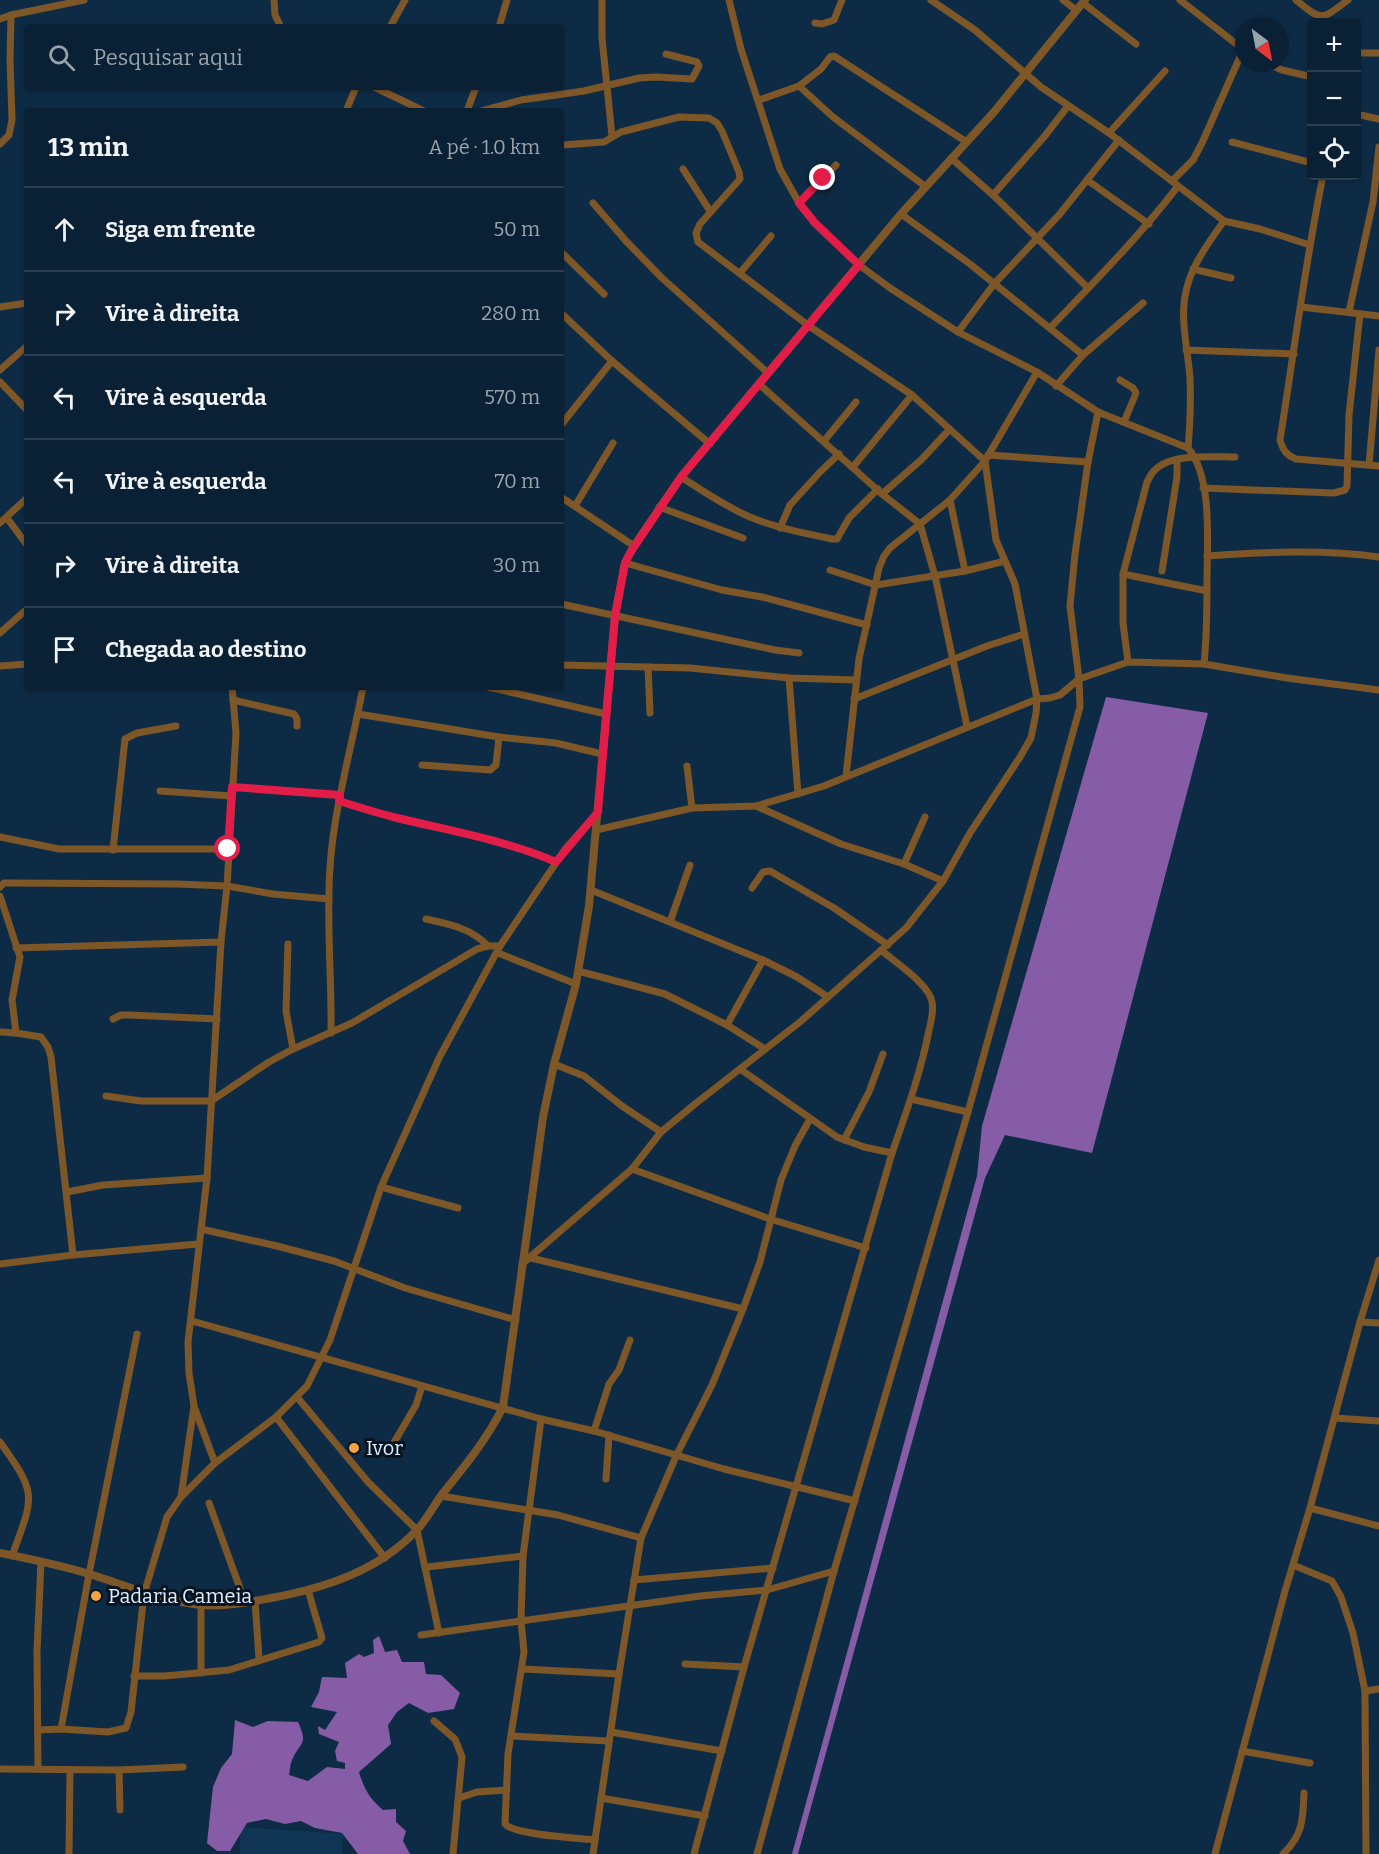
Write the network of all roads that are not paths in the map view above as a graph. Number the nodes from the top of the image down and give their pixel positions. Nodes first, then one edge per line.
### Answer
1 (84, 0) edge
2 (274, 0) edge
3 (405, 0) edge
4 (507, 0) edge
5 (602, 0) edge
6 (729, 0) edge
7 (842, 0) edge
8 (931, 0) edge
9 (1063, 0) edge
10 (1180, 0) edge
11 (1296, 0) edge
12 (1348, 0) edge
13 (1084, 1) edge
14 (1076, 10) junction
15 (11, 15) junction
16 (0, 19) edge
17 (815, 23) dead end
18 (279, 24) edge
19 (392, 24) edge
20 (500, 24) edge
21 (1136, 44) dead end
22 (1235, 44) edge
23 (1361, 53) edge
24 (1379, 53) edge
25 (666, 54) dead end
26 (1235, 68) edge
27 (1165, 71) dead end
28 (1289, 72) edge
29 (1024, 74) junction
30 (1307, 76) edge
31 (606, 86) junction
32 (799, 86) junction
33 (355, 90) edge
34 (380, 90) edge
35 (475, 90) edge
36 (759, 100) junction
37 (1068, 106) junction
38 (347, 108) edge
39 (418, 108) edge
40 (468, 108) edge
41 (492, 108) edge
42 (1361, 115) edge
43 (1379, 119) edge
44 (1109, 133) junction
45 (612, 135) junction
46 (1119, 140) junction
47 (965, 141) junction
48 (1232, 142) dead end
49 (0, 144) edge
50 (564, 145) edge
51 (1379, 147) edge
52 (951, 158) junction
53 (1307, 162) edge
54 (836, 165) dead end
55 (683, 169) dead end
56 (1087, 180) junction
57 (1322, 180) edge
58 (1175, 183) junction
59 (926, 187) junction
60 (993, 195) junction
61 (593, 203) dead end
62 (799, 203) junction
63 (710, 211) junction
64 (901, 214) junction
65 (1224, 221) junction
66 (1149, 224) junction
67 (771, 236) dead end
68 (1038, 239) junction
69 (1310, 245) junction
70 (564, 255) edge
71 (859, 265) junction
72 (1193, 269) junction
73 (740, 273) junction
74 (1231, 278) dead end
75 (994, 285) junction
76 (1088, 288) junction
77 (604, 294) dead end
78 (24, 303) edge
79 (1143, 303) dead end
80 (0, 307) edge
81 (1301, 307) junction
82 (1349, 312) junction
83 (1360, 314) junction
84 (564, 316) edge
85 (1379, 316) edge
86 (809, 326) junction
87 (1050, 328) junction
88 (958, 332) junction
89 (24, 349) edge
90 (1186, 350) junction
91 (1379, 350) edge
92 (1294, 354) junction
93 (1083, 356) junction
94 (612, 360) junction
95 (0, 370) edge
96 (768, 372) junction
97 (1037, 372) junction
98 (1120, 380) dead end
99 (0, 382) edge
100 (759, 384) junction
101 (1056, 386) junction
102 (912, 395) junction
103 (856, 402) dead end
104 (24, 407) edge
105 (1098, 412) junction
106 (564, 421) edge
107 (1124, 422) junction
108 (949, 430) junction
109 (824, 441) junction
110 (613, 443) dead end
111 (710, 444) junction
112 (1188, 448) junction
113 (839, 454) junction
114 (987, 458) junction
115 (1195, 458) junction
116 (1234, 458) dead end
117 (1177, 460) junction
118 (1088, 462) junction
119 (1347, 463) junction
120 (1369, 465) junction
121 (1379, 466) edge
122 (853, 467) junction
123 (681, 477) junction
124 (1203, 488) junction
125 (880, 491) junction
126 (564, 499) edge
127 (950, 500) junction
128 (24, 501) edge
129 (575, 506) junction
130 (659, 507) junction
131 (7, 518) junction
132 (0, 523) edge
133 (920, 524) junction
134 (780, 528) junction
135 (743, 537) dead end
136 (24, 541) edge
137 (634, 546) junction
138 (1207, 556) junction
139 (1379, 557) edge
140 (1005, 561) junction
141 (625, 563) junction
142 (830, 570) dead end
143 (965, 571) junction
144 (1162, 571) dead end
145 (1123, 574) junction
146 (935, 576) junction
147 (876, 585) junction
148 (1207, 591) junction
149 (564, 605) edge
150 (24, 612) edge
151 (615, 616) junction
152 (867, 625) junction
153 (0, 633) edge
154 (1024, 634) junction
155 (799, 653) dead end
156 (952, 660) junction
157 (1128, 662) junction
158 (24, 664) edge
159 (1204, 664) junction
160 (564, 665) edge
161 (0, 666) edge
162 (648, 667) junction
163 (610, 668) junction
164 (789, 678) junction
165 (1079, 679) junction
166 (856, 680) junction
167 (232, 690) edge
168 (362, 690) edge
169 (501, 690) edge
170 (1379, 690) edge
171 (854, 699) junction
172 (1037, 699) junction
173 (232, 700) junction
174 (650, 713) dead end
175 (358, 714) junction
176 (606, 714) junction
177 (177, 726) dead end
178 (297, 726) dead end
179 (967, 726) junction
180 (499, 737) junction
181 (602, 754) junction
182 (422, 765) dead end
183 (687, 766) dead end
184 (846, 777) junction
185 (232, 787) junction
186 (160, 791) dead end
187 (798, 794) junction
188 (231, 796) junction
189 (340, 798) junction
190 (756, 806) junction
191 (692, 808) junction
192 (598, 812) junction
193 (925, 817) dead end
194 (596, 830) junction
195 (0, 837) edge
196 (228, 849) junction
197 (113, 850) junction
198 (556, 862) junction
199 (690, 864) dead end
200 (904, 864) junction
201 (943, 881) junction
202 (227, 886) junction
203 (0, 887) edge
204 (752, 888) dead end
205 (591, 890) junction
206 (0, 896) edge
207 (328, 899) junction
208 (426, 919) dead end
209 (670, 922) junction
210 (221, 942) junction
211 (288, 944) dead end
212 (888, 945) junction
213 (488, 946) junction
214 (16, 948) junction
215 (499, 950) junction
216 (881, 950) junction
217 (763, 960) junction
218 (578, 971) junction
219 (576, 984) junction
220 (828, 997) junction
221 (113, 1018) dead end
222 (217, 1019) junction
223 (727, 1025) junction
224 (0, 1032) edge
225 (16, 1033) junction
226 (331, 1033) junction
227 (293, 1049) junction
228 (765, 1049) junction
229 (883, 1054) dead end
230 (554, 1064) junction
231 (740, 1070) junction
232 (106, 1096) dead end
233 (911, 1099) junction
234 (211, 1101) junction
235 (968, 1112) junction
236 (810, 1119) junction
237 (661, 1132) junction
238 (844, 1140) junction
239 (892, 1154) junction
240 (632, 1169) junction
241 (207, 1178) junction
242 (381, 1187) junction
243 (67, 1192) junction
244 (458, 1208) dead end
245 (770, 1219) junction
246 (201, 1229) junction
247 (198, 1244) junction
248 (866, 1248) junction
249 (73, 1255) junction
250 (531, 1258) junction
251 (1379, 1260) edge
252 (0, 1264) edge
253 (522, 1264) junction
254 (354, 1269) junction
255 (743, 1310) junction
256 (516, 1320) junction
257 (192, 1321) junction
258 (1360, 1322) junction
259 (1379, 1323) edge
260 (137, 1334) dead end
261 (630, 1340) dead end
262 (322, 1359) junction
263 (422, 1386) junction
264 (297, 1397) junction
265 (194, 1406) junction
266 (503, 1407) junction
267 (276, 1417) junction
268 (1335, 1418) junction
269 (541, 1419) junction
270 (1379, 1421) edge
271 (594, 1431) junction
272 (609, 1435) junction
273 (0, 1442) edge
274 (392, 1446) dead end
275 (677, 1455) junction
276 (215, 1463) junction
277 (606, 1479) dead end
278 (796, 1486) junction
279 (441, 1496) junction
280 (181, 1497) junction
281 (855, 1501) junction
282 (209, 1503) dead end
283 (1310, 1508) junction
284 (528, 1510) junction
285 (1379, 1526) edge
286 (417, 1530) junction
287 (641, 1538) junction
288 (0, 1553) edge
289 (12, 1556) junction
290 (523, 1557) junction
291 (385, 1558) junction
292 (41, 1562) junction
293 (1293, 1565) junction
294 (427, 1567) junction
295 (773, 1568) junction
296 (834, 1571) junction
297 (89, 1574) junction
298 (634, 1580) junction
299 (308, 1590) junction
300 (767, 1590) junction
301 (144, 1594) junction
302 (255, 1600) junction
303 (245, 1602) junction
304 (201, 1605) junction
305 (629, 1606) junction
306 (521, 1621) junction
307 (439, 1633) junction
308 (421, 1635) dead end
309 (259, 1659) junction
310 (685, 1664) dead end
311 (744, 1667) junction
312 (523, 1669) junction
313 (201, 1673) junction
314 (618, 1674) junction
315 (134, 1676) junction
316 (1379, 1689) edge
317 (1365, 1691) junction
318 (434, 1721) dead end
319 (61, 1729) junction
320 (38, 1730) junction
321 (611, 1732) junction
322 (511, 1736) junction
323 (609, 1741) junction
324 (722, 1751) junction
325 (1242, 1751) junction
326 (1310, 1763) dead end
327 (183, 1767) dead end
328 (0, 1769) edge
329 (38, 1769) junction
330 (70, 1770) junction
331 (119, 1770) junction
332 (507, 1790) junction
333 (1304, 1793) dead end
334 (459, 1798) junction
335 (601, 1798) junction
336 (120, 1810) dead end
337 (705, 1816) junction
338 (595, 1840) junction
339 (69, 1854) edge
340 (453, 1854) edge
341 (593, 1854) edge
342 (694, 1854) edge
343 (757, 1854) edge
344 (1215, 1854) edge
345 (1283, 1854) edge
346 (1366, 1854) edge

1 - 15 street
2 - 18 street
3 - 19 street
4 - 20 street
5 - 31 street
6 - 36 street
7 - 17 street
8 - 29 street
9 - 14 street
10 - 22 street
11 - 12 street
13 - 14 street
13 - 21 street
14 - 29 street
15 - 16 street
15 - 49 street
23 - 24 street
25 - 31 street
26 - 58 street
27 - 44 street
28 - 30 street
29 - 37 street
29 - 47 street
31 - 41 street
31 - 45 street
32 - 36 street
32 - 47 street
32 - 59 street
33 - 38 street
34 - 39 street
35 - 40 street
36 - 62 street
37 - 44 street
37 - 60 street
42 - 43 street
44 - 46 street
45 - 50 street
45 - 63 street
46 - 56 street
46 - 58 street
47 - 52 street
48 - 53 street
51 - 82 street
52 - 59 street
52 - 60 street
54 - 62 street
55 - 63 street
56 - 66 street
56 - 68 street
57 - 69 street
58 - 65 street
58 - 66 street
59 - 64 street
60 - 68 street
61 - 96 street
62 - 71 street
63 - 73 street
64 - 71 street
64 - 75 street
65 - 69 street
65 - 72 street
66 - 76 street
67 - 73 street
68 - 75 street
68 - 76 street
69 - 81 street
70 - 77 street
71 - 86 street
71 - 88 street
72 - 74 street
72 - 90 street
73 - 86 street
75 - 87 street
75 - 88 street
76 - 87 street
78 - 80 street
79 - 93 street
81 - 82 street
81 - 92 street
82 - 83 street
83 - 85 street
83 - 119 street
84 - 94 street
86 - 96 street
86 - 102 street
87 - 93 street
88 - 97 street
89 - 95 street
90 - 92 street
90 - 112 street
91 - 120 street
92 - 119 street
93 - 101 street
94 - 106 street
94 - 111 street
96 - 100 street
97 - 101 street
97 - 114 street
98 - 107 street
99 - 104 street
100 - 109 street
100 - 111 street
101 - 105 street
102 - 108 street
102 - 122 street
103 - 109 street
105 - 107 street
105 - 118 street
107 - 112 street
108 - 114 street
108 - 125 street
109 - 113 street
110 - 129 street
111 - 123 street
112 - 115 street
113 - 122 street
113 - 134 street
114 - 118 street
114 - 127 street
114 - 140 street
115 - 116 street
115 - 117 street
115 - 124 street
117 - 144 street
117 - 145 street
118 - 165 street
119 - 120 street
119 - 124 street
120 - 121 street
122 - 125 street
123 - 130 street
123 - 134 street
124 - 138 street
125 - 133 street
125 - 134 street
126 - 129 street
127 - 133 street
127 - 143 street
128 - 131 street
129 - 137 street
130 - 135 street
130 - 137 street
131 - 132 street
131 - 136 street
133 - 146 street
133 - 147 street
137 - 141 street
138 - 139 street
138 - 148 street
140 - 143 street
140 - 154 street
141 - 151 street
141 - 152 street
142 - 147 street
143 - 146 street
145 - 148 street
145 - 157 street
146 - 147 street
146 - 156 street
147 - 152 street
148 - 159 street
149 - 151 street
150 - 153 street
151 - 155 street
151 - 163 street
152 - 166 street
154 - 156 street
154 - 172 street
156 - 171 street
156 - 179 street
157 - 159 street
157 - 165 street
158 - 161 street
159 - 170 street
160 - 163 street
162 - 163 street
162 - 164 street
162 - 174 street
163 - 176 street
164 - 166 street
164 - 187 street
165 - 172 street
165 - 235 street
166 - 171 street
167 - 173 street
168 - 175 street
169 - 176 street
171 - 184 street
172 - 179 street
172 - 201 street
173 - 178 street
173 - 185 street
175 - 180 street
175 - 189 street
176 - 181 street
177 - 197 street
179 - 184 street
180 - 181 street
180 - 182 street
181 - 192 street
183 - 191 street
184 - 187 street
185 - 188 street
185 - 189 street
186 - 188 street
187 - 190 street
188 - 196 street
189 - 198 street
189 - 207 street
190 - 191 street
190 - 200 street
191 - 194 street
192 - 194 street
192 - 198 street
193 - 200 street
194 - 205 street
195 - 197 street
196 - 197 street
196 - 202 street
198 - 215 street
199 - 209 street
200 - 201 street
201 - 212 street
202 - 203 street
202 - 207 street
202 - 210 street
204 - 212 street
205 - 209 street
205 - 218 street
206 - 214 street
207 - 226 street
208 - 213 street
209 - 217 street
210 - 214 street
210 - 222 street
211 - 227 street
212 - 216 street
213 - 215 street
213 - 226 street
214 - 225 street
215 - 219 street
215 - 242 street
216 - 220 street
216 - 233 street
217 - 220 street
217 - 223 street
218 - 219 street
218 - 223 street
219 - 230 street
220 - 228 street
221 - 222 street
222 - 234 street
223 - 228 street
224 - 225 street
225 - 243 street
226 - 227 street
227 - 234 street
228 - 231 street
229 - 238 street
230 - 237 street
230 - 253 street
231 - 236 street
231 - 237 street
232 - 234 street
233 - 235 street
233 - 239 street
234 - 241 street
235 - 281 street
236 - 238 street
236 - 245 street
237 - 240 street
238 - 239 street
239 - 248 street
240 - 245 street
240 - 250 street
241 - 243 street
241 - 246 street
242 - 244 street
242 - 254 street
243 - 249 street
245 - 248 street
245 - 255 street
246 - 247 street
246 - 254 street
247 - 249 street
247 - 257 street
248 - 278 street
249 - 252 street
250 - 253 street
250 - 255 street
251 - 258 street
253 - 256 street
254 - 256 street
254 - 262 street
255 - 275 street
256 - 266 street
257 - 262 street
257 - 265 street
258 - 259 street
258 - 268 street
260 - 297 street
261 - 271 street
262 - 263 street
262 - 264 street
263 - 266 street
263 - 274 street
264 - 267 street
264 - 286 street
265 - 276 street
265 - 280 street
266 - 269 street
266 - 279 street
267 - 276 street
267 - 291 street
268 - 270 street
268 - 283 street
269 - 271 street
269 - 284 street
271 - 272 street
272 - 275 street
272 - 277 street
273 - 289 street
275 - 278 street
275 - 287 street
276 - 280 street
278 - 281 street
278 - 295 street
279 - 284 street
279 - 286 street
280 - 301 street
281 - 296 street
282 - 303 street
283 - 285 street
283 - 293 street
284 - 287 street
284 - 290 street
286 - 291 street
286 - 294 street
287 - 298 street
288 - 289 street
289 - 292 street
290 - 294 street
290 - 306 street
291 - 299 street
292 - 297 street
292 - 320 street
293 - 317 street
293 - 325 street
294 - 307 street
295 - 298 street
295 - 300 street
296 - 300 street
296 - 343 street
297 - 301 street
297 - 319 street
298 - 305 street
299 - 302 street
299 - 309 street
300 - 305 street
300 - 311 street
301 - 304 street
301 - 315 street
302 - 303 street
302 - 309 street
303 - 304 street
304 - 313 street
305 - 306 street
305 - 314 street
306 - 307 street
306 - 312 street
307 - 308 street
309 - 313 street
310 - 311 street
311 - 324 street
312 - 314 street
312 - 322 street
313 - 315 street
314 - 321 street
315 - 319 street
316 - 317 street
317 - 346 street
318 - 334 street
319 - 320 street
320 - 329 street
321 - 323 street
321 - 324 street
322 - 323 street
322 - 332 street
323 - 335 street
324 - 337 street
325 - 326 street
325 - 344 street
327 - 331 street
328 - 329 street
329 - 330 street
330 - 331 street
330 - 339 street
331 - 336 street
332 - 334 street
332 - 338 street
333 - 345 street
334 - 340 street
335 - 337 street
335 - 338 street
337 - 342 street
338 - 341 street

